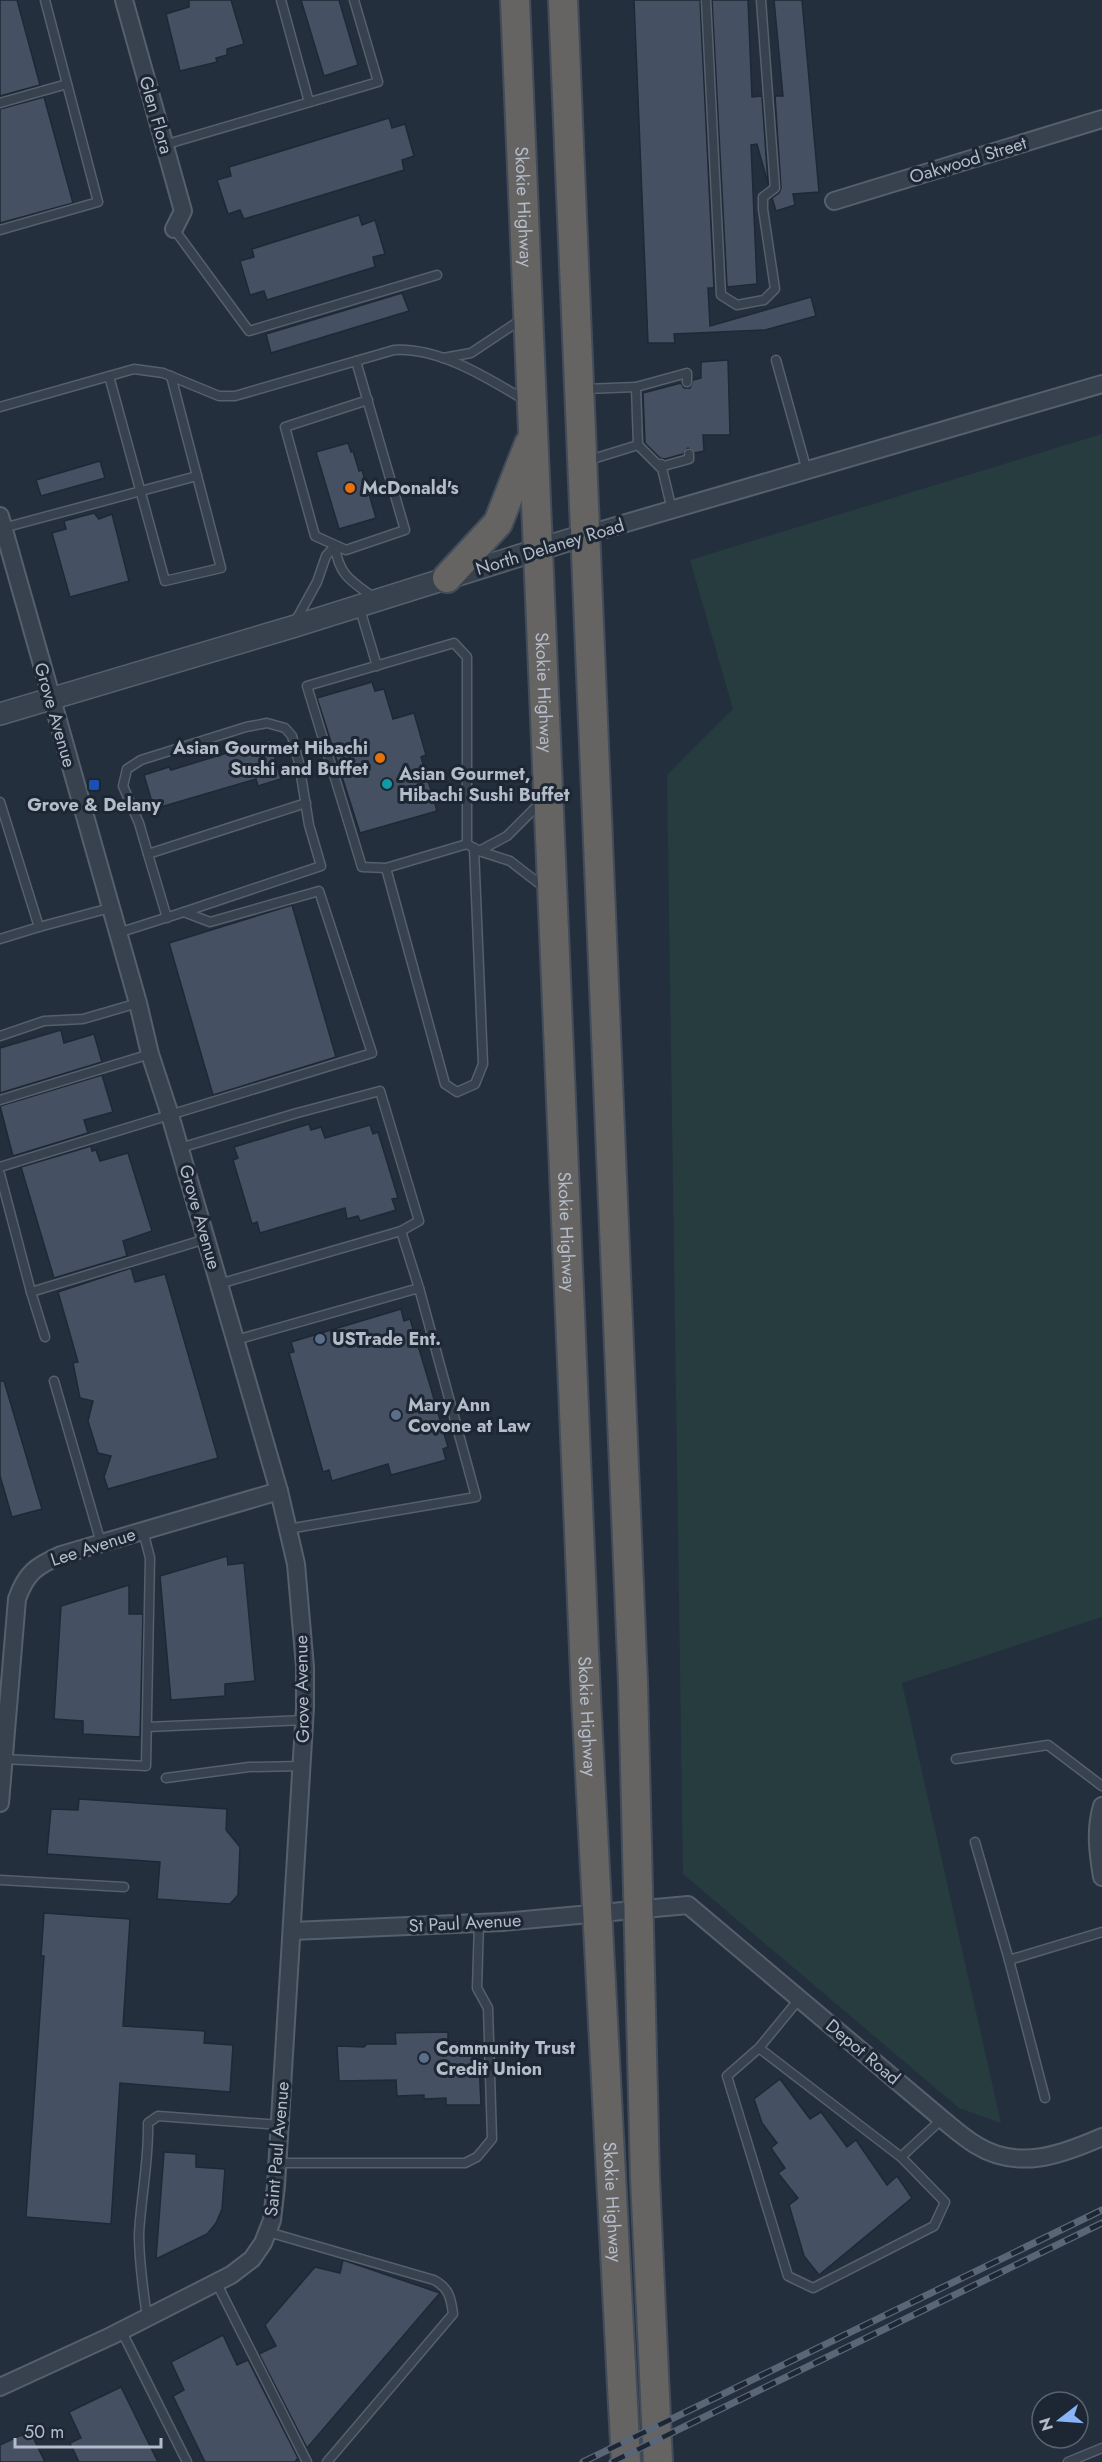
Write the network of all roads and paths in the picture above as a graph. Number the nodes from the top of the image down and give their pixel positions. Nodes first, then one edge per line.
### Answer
1 (45, 0) edge
2 (123, 0) edge
3 (281, 0) edge
4 (354, 0) edge
5 (515, 0) edge
6 (563, 0) edge
7 (706, 0) edge
8 (761, 0) edge
9 (67, 84) junction
10 (309, 102) junction
11 (0, 104) edge
12 (1102, 119) edge
13 (164, 145) junction
14 (834, 201) dead end
15 (174, 229) joint
16 (0, 230) edge
17 (437, 275) dead end
18 (528, 315) junction
19 (440, 359) junction
20 (776, 360) dead end
21 (356, 361) junction
22 (109, 376) junction
23 (171, 376) junction
24 (687, 382) dead end
25 (1102, 384) edge
26 (636, 387) junction
27 (579, 389) junction
28 (368, 400) junction
29 (0, 407) edge
30 (533, 418) junction
31 (638, 446) junction
32 (689, 454) dead end
33 (582, 462) junction
34 (661, 464) junction
35 (807, 471) junction
36 (197, 476) junction
37 (140, 491) junction
38 (672, 510) junction
39 (2, 522) edge
40 (585, 535) junction
41 (335, 546) junction
42 (538, 550) junction
43 (447, 578) junction
44 (368, 603) junction
45 (292, 627) junction
46 (377, 666) junction
47 (50, 699) junction
48 (0, 714) edge
49 (548, 795) junction
50 (0, 802) edge
51 (306, 803) junction
52 (473, 848) junction
53 (148, 854) junction
54 (386, 868) junction
55 (552, 894) junction
56 (110, 908) junction
57 (184, 912) junction
58 (167, 918) junction
59 (39, 927) junction
60 (118, 933) junction
61 (0, 939) edge
62 (138, 1003) junction
63 (0, 1036) edge
64 (150, 1054) junction
65 (0, 1100) edge
66 (170, 1114) junction
67 (180, 1148) junction
68 (0, 1167) edge
69 (0, 1174) edge
70 (401, 1231) junction
71 (206, 1239) junction
72 (219, 1284) junction
73 (419, 1288) junction
74 (31, 1292) junction
75 (45, 1337) dead end
76 (236, 1340) junction
77 (54, 1381) dead end
78 (279, 1491) junction
79 (288, 1529) junction
80 (143, 1531) junction
81 (101, 1543) junction
82 (305, 1720) junction
83 (147, 1728) junction
84 (2, 1733) edge
85 (3, 1759) junction
86 (956, 1759) dead end
87 (302, 1766) junction
88 (166, 1778) dead end
89 (1102, 1786) edge
90 (0, 1795) edge
91 (0, 1803) edge
92 (1102, 1806) edge
93 (975, 1842) dead end
94 (1102, 1877) edge
95 (0, 1880) edge
96 (124, 1887) dead end
97 (638, 1910) junction
98 (597, 1914) junction
99 (479, 1923) junction
100 (292, 1931) junction
101 (1102, 1932) edge
102 (1009, 1960) junction
103 (800, 1998) junction
104 (759, 2048) junction
105 (1045, 2098) dead end
106 (942, 2119) junction
107 (280, 2125) junction
108 (1102, 2138) edge
109 (901, 2157) junction
110 (277, 2163) junction
111 (267, 2232) junction
112 (216, 2282) junction
113 (147, 2317) junction
114 (121, 2330) junction
115 (0, 2387) edge
116 (1102, 2448) edge
117 (187, 2462) edge
118 (307, 2462) edge
119 (327, 2462) edge
120 (626, 2462) edge
121 (658, 2462) edge
122 (1068, 2462) edge

1 - 9 lane
2 - 13 street, Glen Flora
3 - 10 lane
4 - 10 lane
5 - 18 highway, Skokie Highway
6 - 27 highway, Skokie Highway
7 - 8 lane
9 - 11 lane
9 - 16 lane
10 - 13 lane
12 - 14 street, Oakwood Street
13 - 15 street, Glen Flora
15 - 17 lane
18 - 19 lane
18 - 30 highway, Skokie Highway
19 - 21 lane
19 - 30 lane
20 - 35 lane
21 - 23 lane
21 - 28 lane
22 - 23 lane
22 - 29 lane
22 - 37 lane
23 - 36 lane
24 - 26 lane
25 - 35 street, North Delaney Road
26 - 27 lane
26 - 31 lane
27 - 33 highway, Skokie Highway
28 - 41 lane
28 - 41 lane
30 - 42 highway, Skokie Highway
30 - 43 highway
31 - 33 lane
31 - 34 lane
32 - 34 lane
33 - 40 highway, Skokie Highway
34 - 38 lane
35 - 38 street, North Delaney Road
36 - 37 lane
36 - 37 lane
37 - 39 lane
38 - 40 street, North Delaney Road
39 - 47 street, Grove Avenue
40 - 42 street, North Delaney Road
40 - 97 highway, Skokie Highway
41 - 44 lane
41 - 45 lane
42 - 43 street, North Delaney Road
42 - 49 highway, Skokie Highway
43 - 44 street, North Delaney Road
44 - 45 street, North Delaney Road
44 - 46 lane
45 - 47 street, North Delaney Road
46 - 52 lane
46 - 54 lane
47 - 48 street, North Delaney Road
47 - 56 street, Grove Avenue
49 - 52 lane
49 - 55 highway, Skokie Highway
50 - 59 lane
51 - 53 lane
51 - 53 lane
51 - 57 lane
52 - 54 lane
52 - 54 lane
52 - 55 lane
53 - 58 lane
55 - 98 highway, Skokie Highway
56 - 59 lane
56 - 60 street, Grove Avenue
57 - 58 lane
57 - 66 lane
58 - 60 lane
59 - 61 lane
60 - 62 street, Grove Avenue
62 - 63 lane
62 - 64 street, Grove Avenue
64 - 65 lane
64 - 66 street, Grove Avenue
66 - 67 street, Grove Avenue
66 - 68 lane
67 - 70 lane
67 - 71 street, Grove Avenue
69 - 74 lane
70 - 72 lane
70 - 73 lane
71 - 72 street, Grove Avenue
71 - 74 lane
72 - 76 street, Grove Avenue
73 - 76 lane
73 - 79 lane
74 - 75 lane
76 - 78 street, Grove Avenue
77 - 81 lane
78 - 79 street, Grove Avenue
78 - 80 street, Lee Avenue
79 - 82 street, Grove Avenue
80 - 81 street, Lee Avenue
80 - 83 lane
81 - 84 street, Lee Avenue
82 - 83 lane
82 - 87 street, Grove Avenue
83 - 85 lane
84 - 85 street, Lee Avenue
85 - 90 street, Lee Avenue
86 - 89 lane
87 - 88 lane
87 - 100 street, Grove Avenue
90 - 91 street, Lee Avenue
92 - 94 street
93 - 102 lane
95 - 96 lane
97 - 98 street, St Paul Avenue
97 - 103 street, Depot Road
97 - 121 highway, Skokie Highway
98 - 99 street, St Paul Avenue
98 - 120 highway, Skokie Highway
99 - 100 street, St Paul Avenue
99 - 110 lane
100 - 107 street, Saint Paul Avenue
101 - 102 lane
102 - 105 lane
103 - 104 lane
103 - 106 street, Depot Road
104 - 109 lane
104 - 109 lane
106 - 108 street, Depot Road
106 - 109 lane
107 - 110 street, Saint Paul Avenue
107 - 113 lane
110 - 111 street, Saint Paul Avenue
111 - 112 street, Saint Paul Avenue
111 - 119 lane
112 - 113 street, Saint Paul Avenue
112 - 118 lane
113 - 114 street, Saint Paul Avenue
114 - 115 street, Saint Paul Avenue
114 - 117 lane
116 - 122 lane

